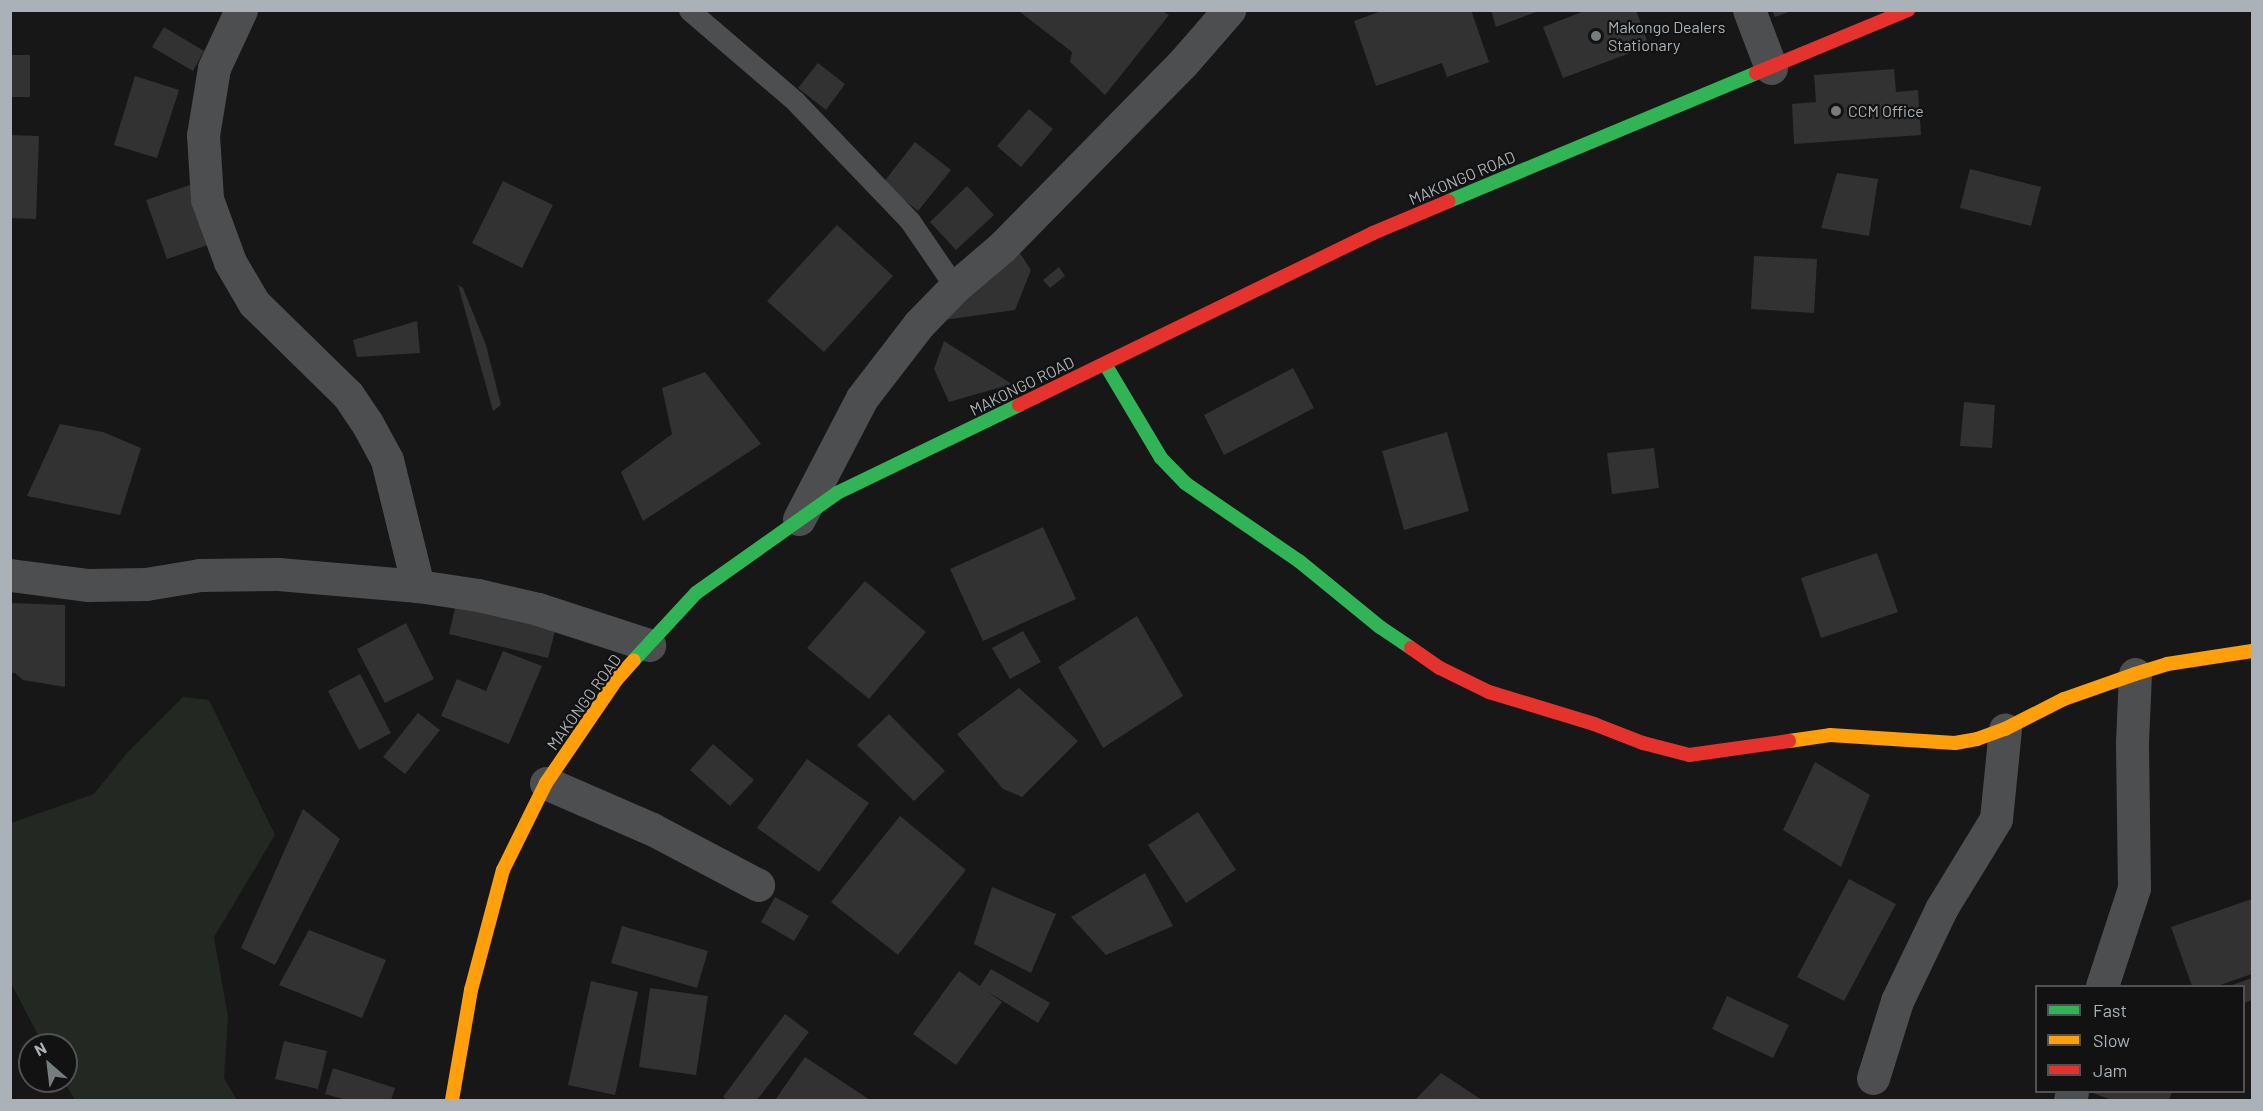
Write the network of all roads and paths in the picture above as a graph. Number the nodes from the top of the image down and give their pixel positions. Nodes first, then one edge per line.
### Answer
1 (240, 10) edge
2 (689, 10) edge
3 (1229, 10) edge
4 (1749, 10) edge
5 (1908, 10) edge
6 (1771, 68) junction
7 (954, 287) junction
8 (1106, 364) junction
9 (799, 519) junction
10 (10, 575) edge
11 (418, 586) junction
12 (649, 645) junction
13 (2253, 651) edge
14 (2135, 674) junction
15 (2005, 729) junction
16 (546, 783) junction
17 (758, 885) dead end
18 (2103, 985) edge
19 (1873, 1078) dead end
20 (452, 1101) edge

1 - 11 street
2 - 7 lane
3 - 7 street
4 - 6 street
5 - 6 street, MAKONGO ROAD
6 - 8 street, MAKONGO ROAD
7 - 9 street
8 - 9 street, MAKONGO ROAD
8 - 15 street
9 - 12 street, MAKONGO ROAD
10 - 11 street
11 - 12 street
12 - 16 street, MAKONGO ROAD
13 - 14 street
14 - 15 street
14 - 18 street
15 - 19 street
16 - 17 street
16 - 20 street, MAKONGO ROAD

